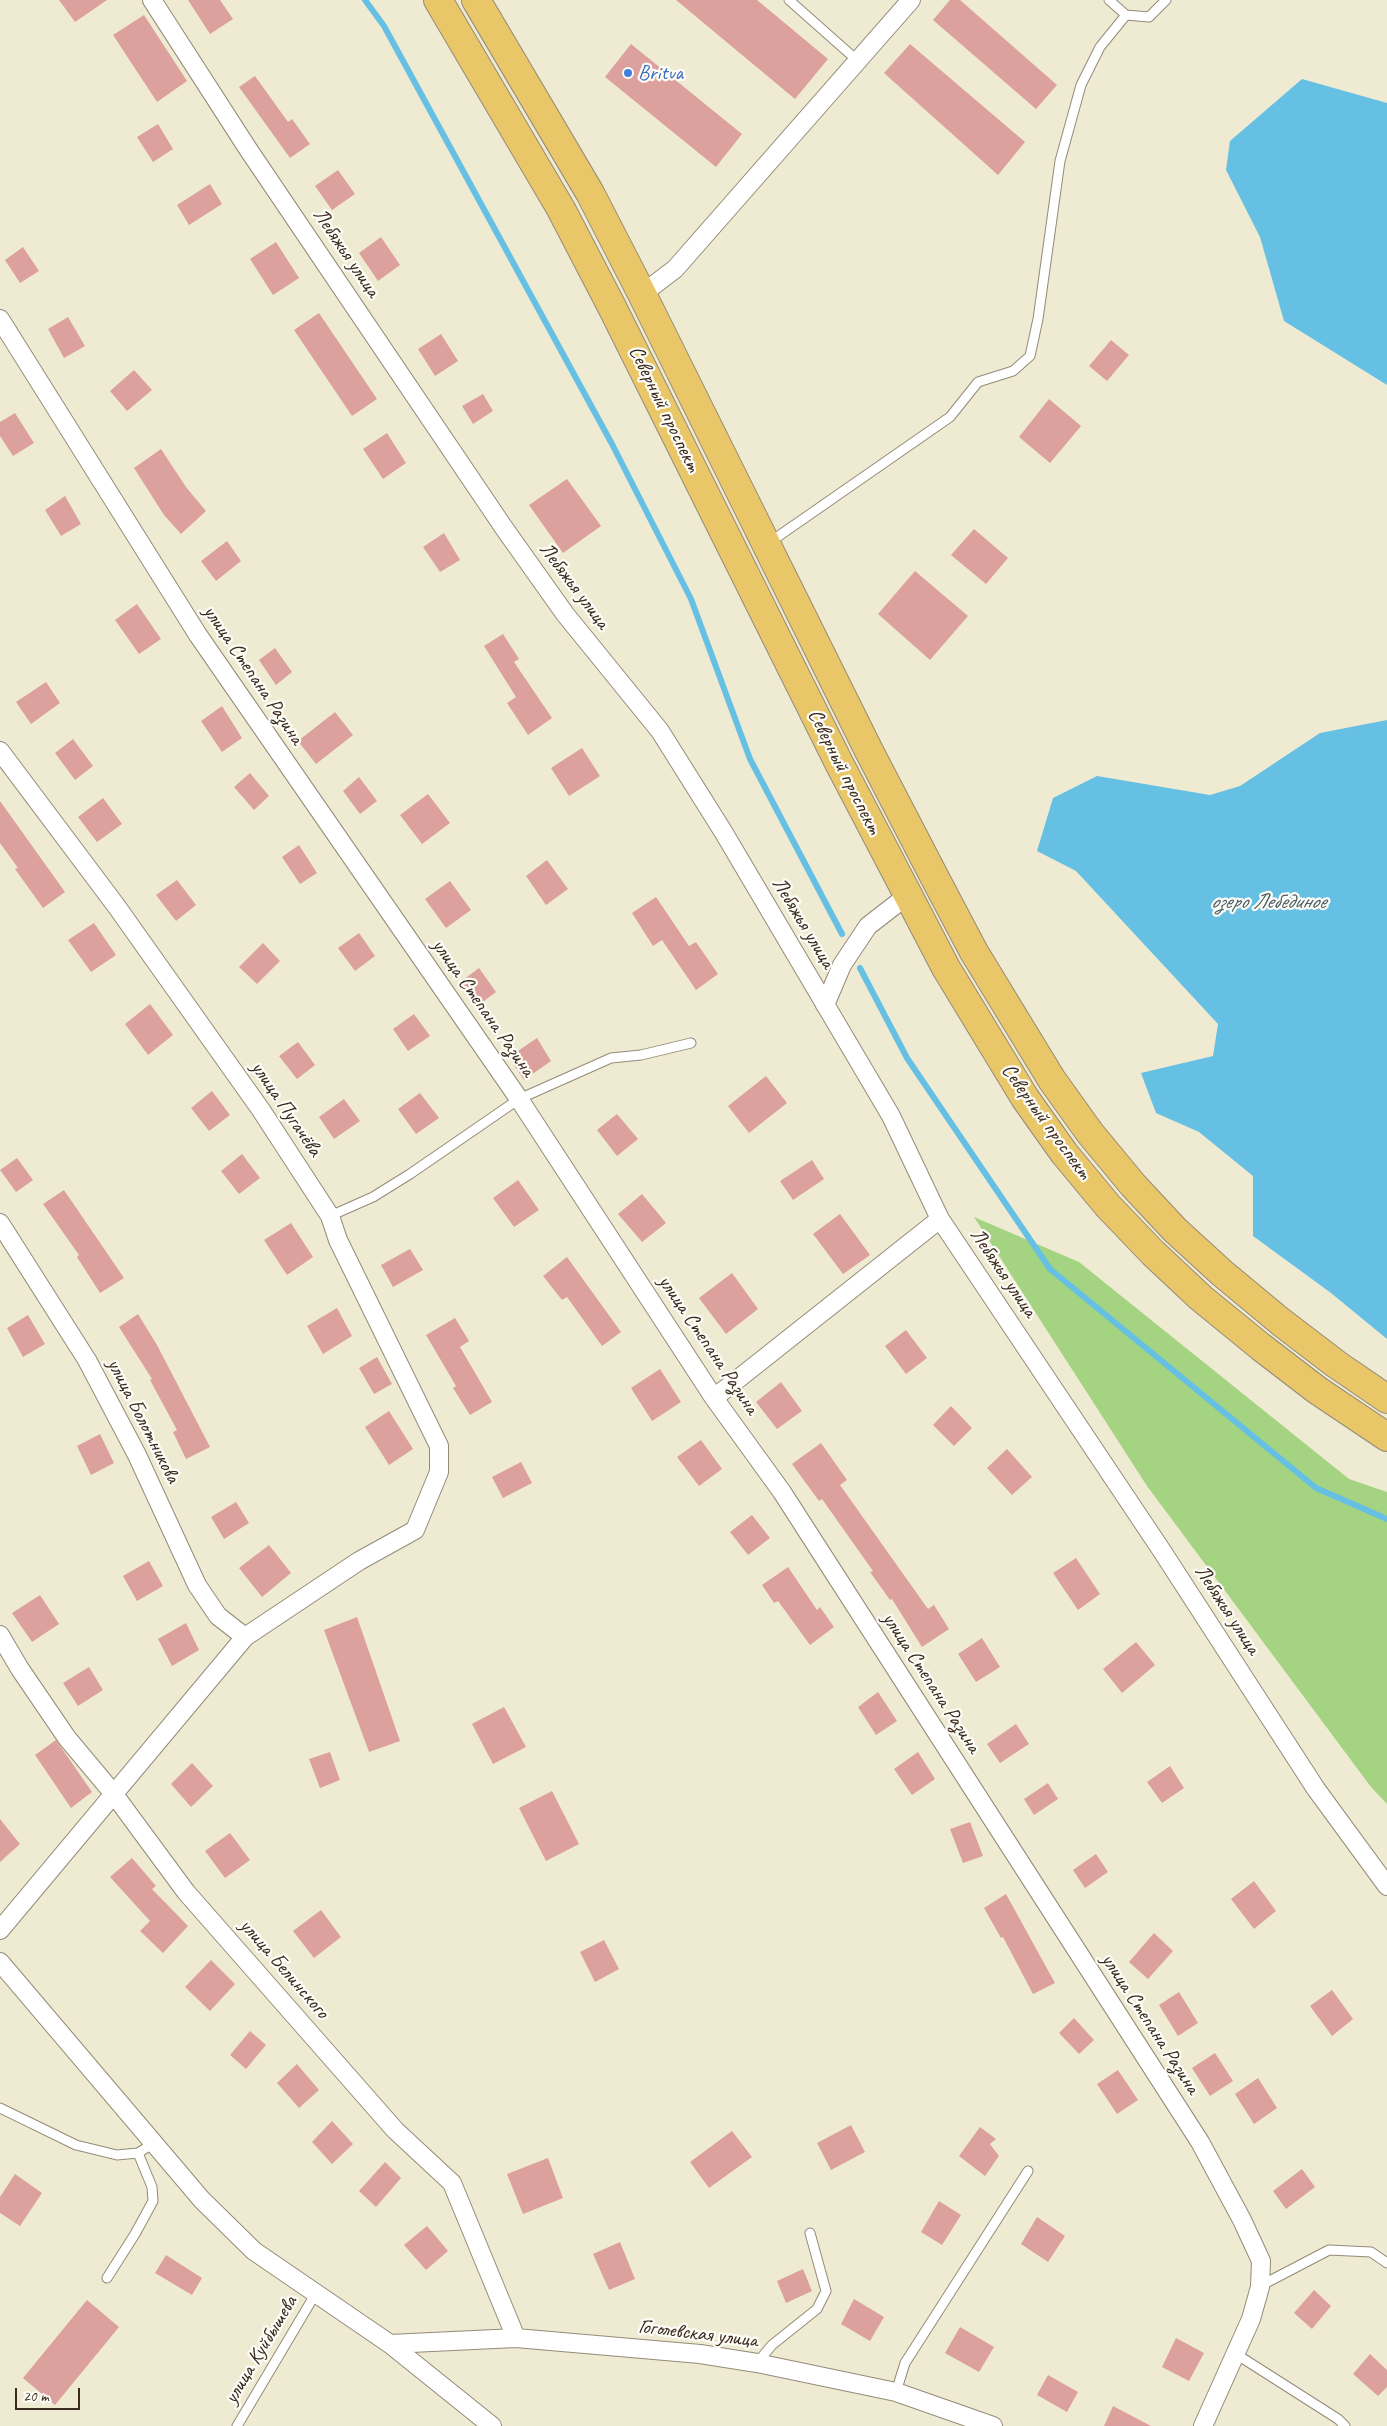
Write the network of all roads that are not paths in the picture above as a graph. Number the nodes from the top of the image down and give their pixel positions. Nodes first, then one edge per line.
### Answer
1 (152, 0) edge
2 (438, 0) edge
3 (476, 0) edge
4 (789, 0) edge
5 (911, 0) edge
6 (1109, 0) edge
7 (1166, 0) edge
8 (1126, 15) junction
9 (859, 62) junction
10 (642, 294) junction
11 (0, 319) edge
12 (767, 544) junction
13 (819, 686) junction
14 (0, 751) edge
15 (908, 895) junction
16 (825, 1005) junction
17 (691, 1043) dead end
18 (519, 1099) junction
19 (330, 1216) junction
20 (940, 1219) junction
21 (0, 1223) edge
22 (714, 1398) junction
23 (1387, 1398) edge
24 (1387, 1436) edge
25 (0, 1635) edge
26 (245, 1637) junction
27 (113, 1793) junction
28 (1387, 1886) edge
29 (0, 1930) edge
30 (0, 1962) edge
31 (0, 2108) edge
32 (154, 2143) junction
33 (138, 2153) junction
34 (1028, 2170) dead end
35 (810, 2234) dead end
36 (1387, 2262) edge
37 (107, 2278) dead end
38 (1260, 2287) junction
39 (316, 2293) junction
40 (516, 2338) junction
41 (390, 2344) junction
42 (1236, 2354) junction
43 (757, 2363) junction
44 (896, 2392) junction
45 (237, 2426) edge
46 (492, 2426) edge
47 (993, 2426) edge
48 (1203, 2426) edge
49 (1345, 2426) edge

1 - 16 street, Лебяжья улица
2 - 13 main road, Северный проспект
3 - 10 main road, Северный проспект
4 - 9 lane
5 - 9 street
6 - 8 lane
7 - 8 lane
8 - 12 lane
9 - 10 street
10 - 12 main road, Северный проспект
11 - 18 street, улица Степана Разина
12 - 13 main road, Северный проспект
13 - 15 main road, Северный проспект
13 - 23 main road, Северный проспект
14 - 19 street, улица Пугачёва
15 - 16 street
15 - 24 main road, Северный проспект
16 - 20 street, Лебяжья улица
17 - 18 lane
18 - 19 lane
18 - 22 street, улица Степана Разина
19 - 26 street, улица Пугачёва
20 - 22 street
20 - 28 street, Лебяжья улица
21 - 26 street, улица Болотникова
22 - 38 street, улица Степана Разина
25 - 27 street, улица Белинского
26 - 27 street
27 - 29 street
27 - 40 street, улица Белинского
30 - 32 street
31 - 33 lane
32 - 33 lane
32 - 39 street
33 - 37 lane
34 - 44 lane
35 - 43 lane
36 - 38 lane
38 - 42 street, улица Степана Разина
39 - 41 street
39 - 45 lane, улица Куйбышева
40 - 41 street, Гоголевская улица
40 - 43 street, Гоголевская улица
41 - 46 street
42 - 48 street, улица Степана Разина
42 - 49 lane
43 - 44 street, Гоголевская улица
44 - 47 street, Гоголевская улица

